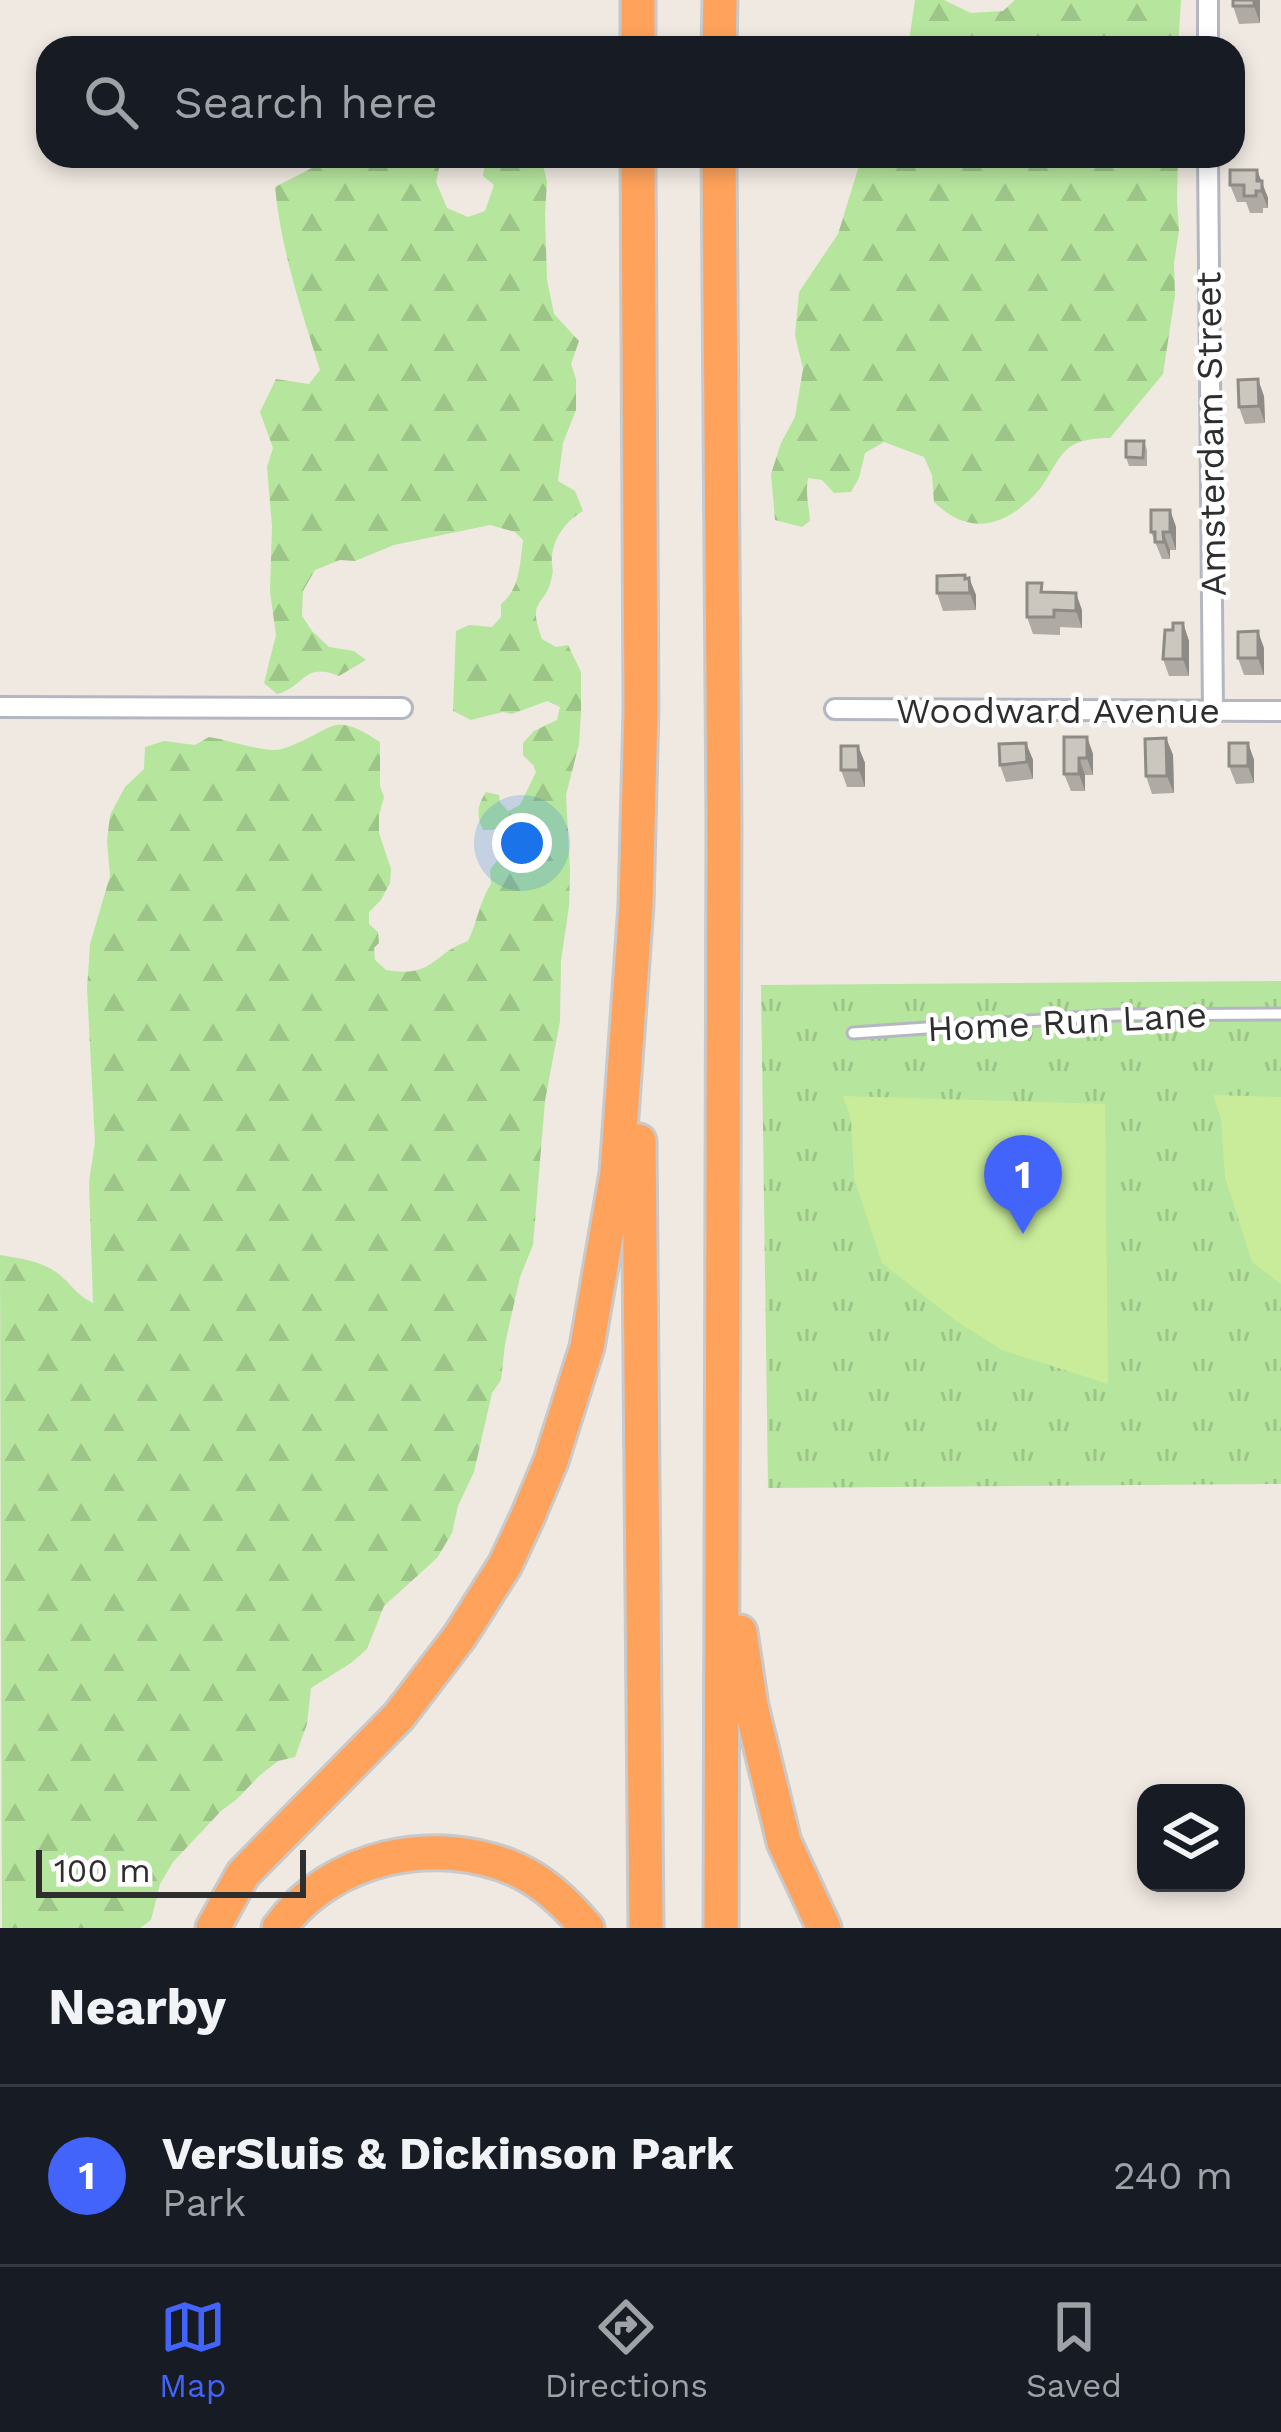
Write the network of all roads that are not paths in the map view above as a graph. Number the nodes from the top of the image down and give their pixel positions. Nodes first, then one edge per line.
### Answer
1 (638, 0) edge
2 (720, 0) edge
3 (1208, 0) edge
4 (638, 36) edge
5 (719, 36) edge
6 (1208, 36) edge
7 (638, 168) edge
8 (719, 168) edge
9 (1208, 168) edge
10 (0, 707) edge
11 (402, 708) dead end
12 (836, 709) dead end
13 (1281, 711) edge
14 (1214, 712) junction
15 (636, 905) junction
16 (1281, 1014) edge
17 (853, 1033) dead end
18 (724, 1467) junction
19 (213, 1928) edge
20 (279, 1928) edge
21 (586, 1928) edge
22 (646, 1928) edge
23 (721, 1928) edge
24 (824, 1928) edge

1 - 4 highway
2 - 5 highway
3 - 6 street
7 - 15 highway
8 - 18 highway
9 - 14 street, Amsterdam Street
10 - 11 street
12 - 14 street, Woodward Avenue
13 - 14 street, Woodward Avenue
15 - 19 highway
15 - 22 highway
16 - 17 lane, Home Run Lane
18 - 23 highway
18 - 24 highway
20 - 21 highway

